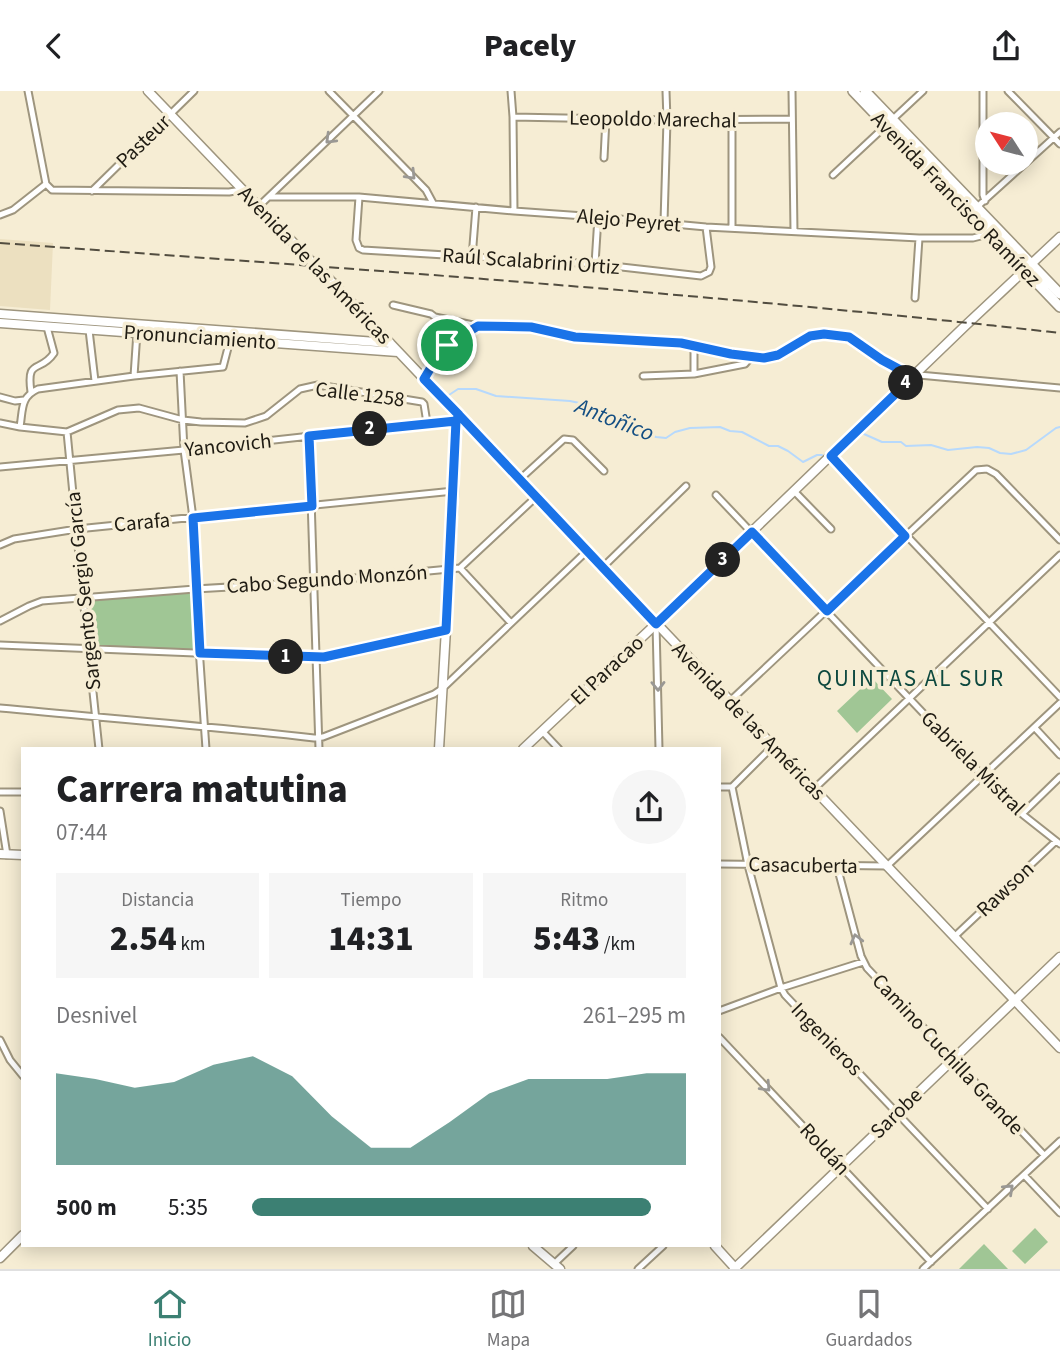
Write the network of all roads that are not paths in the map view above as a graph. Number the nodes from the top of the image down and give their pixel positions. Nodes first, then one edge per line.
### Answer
1 (29, 91) edge
2 (148, 91) edge
3 (194, 91) edge
4 (329, 91) edge
5 (379, 91) edge
6 (511, 91) edge
7 (666, 91) edge
8 (792, 91) edge
9 (853, 91) edge
10 (865, 91) edge
11 (922, 91) edge
12 (983, 91) edge
13 (1008, 91) edge
14 (170, 114) junction
15 (353, 116) junction
16 (513, 117) junction
17 (606, 118) junction
18 (792, 119) junction
19 (667, 120) junction
20 (732, 120) junction
21 (889, 123) junction
22 (1060, 132) edge
23 (1054, 137) junction
24 (1060, 144) edge
25 (604, 158) dead end
26 (833, 175) dead end
27 (46, 184) junction
28 (92, 191) junction
29 (242, 191) junction
30 (269, 197) junction
31 (359, 197) junction
32 (985, 201) junction
33 (433, 203) junction
34 (258, 207) junction
35 (476, 207) junction
36 (976, 208) junction
37 (514, 211) junction
38 (0, 215) edge
39 (598, 216) junction
40 (664, 222) junction
41 (706, 227) junction
42 (732, 228) junction
43 (794, 231) junction
44 (989, 234) junction
45 (919, 237) junction
46 (1060, 237) edge
47 (472, 258) junction
48 (595, 264) junction
49 (1027, 268) junction
50 (1060, 294) edge
51 (915, 298) dead end
52 (393, 305) dead end
53 (1060, 307) edge
54 (0, 314) edge
55 (435, 317) junction
56 (0, 323) edge
57 (478, 326) junction
58 (47, 327) junction
59 (374, 327) junction
60 (89, 330) junction
61 (136, 333) junction
62 (230, 340) junction
63 (359, 341) junction
64 (390, 343) junction
65 (694, 346) junction
66 (442, 349) junction
67 (399, 352) junction
68 (750, 358) junction
69 (180, 371) junction
70 (694, 374) junction
71 (915, 375) junction
72 (134, 376) junction
73 (643, 376) dead end
74 (424, 379) junction
75 (95, 381) junction
76 (1060, 388) edge
77 (31, 392) junction
78 (0, 397) edge
79 (24, 400) junction
80 (458, 418) junction
81 (183, 420) junction
82 (0, 423) edge
83 (427, 423) junction
84 (20, 427) junction
85 (68, 432) junction
86 (309, 436) junction
87 (184, 450) junction
88 (831, 456) junction
89 (70, 460) junction
90 (0, 467) edge
91 (604, 471) dead end
92 (519, 480) junction
93 (686, 486) dead end
94 (454, 491) junction
95 (794, 491) junction
96 (716, 495) dead end
97 (536, 497) junction
98 (312, 506) junction
99 (193, 518) junction
100 (77, 529) junction
101 (831, 529) dead end
102 (752, 532) junction
103 (905, 536) junction
104 (1060, 540) edge
105 (0, 545) edge
106 (587, 551) junction
107 (1060, 555) edge
108 (603, 567) junction
109 (460, 568) junction
110 (449, 570) junction
111 (313, 582) junction
112 (195, 589) junction
113 (83, 597) junction
114 (827, 611) junction
115 (0, 621) edge
116 (511, 623) junction
117 (989, 623) junction
118 (656, 624) junction
119 (446, 630) junction
120 (0, 645) edge
121 (88, 648) junction
122 (200, 653) junction
123 (316, 658) junction
124 (443, 688) junction
125 (1060, 697) edge
126 (909, 698) junction
127 (730, 701) junction
128 (1060, 703) edge
129 (0, 708) edge
130 (96, 717) junction
131 (205, 726) junction
132 (1035, 727) junction
133 (542, 731) junction
134 (319, 737) junction
135 (99, 747) edge
136 (206, 747) edge
137 (319, 747) edge
138 (439, 747) edge
139 (525, 747) edge
140 (557, 747) edge
141 (659, 747) edge
142 (773, 747) junction
143 (1060, 755) edge
144 (982, 776) junction
145 (1060, 777) edge
146 (721, 787) edge
147 (732, 787) junction
148 (814, 789) junction
149 (0, 792) edge
150 (21, 792) edge
151 (0, 811) edge
152 (1022, 814) junction
153 (1058, 842) edge
154 (3, 855) edge
155 (21, 855) edge
156 (721, 864) edge
157 (748, 865) junction
158 (837, 866) junction
159 (887, 866) junction
160 (954, 937) junction
161 (1060, 957) edge
162 (863, 962) junction
163 (781, 988) junction
164 (1015, 1000) junction
165 (721, 1010) edge
166 (721, 1039) edge
167 (0, 1040) edge
168 (1060, 1048) edge
169 (953, 1059) junction
170 (21, 1074) edge
171 (897, 1112) junction
172 (1060, 1141) edge
173 (1044, 1155) junction
174 (841, 1166) junction
175 (1024, 1175) junction
176 (988, 1209) junction
177 (1060, 1213) edge
178 (21, 1237) edge
179 (534, 1247) edge
180 (572, 1247) edge
181 (662, 1247) edge
182 (716, 1247) edge
183 (0, 1258) edge
184 (931, 1262) junction
185 (557, 1266) edge
186 (638, 1269) edge
187 (734, 1269) edge
188 (923, 1269) edge

1 - 27 street
2 - 14 main road, Avenida de las Américas
3 - 14 street, Pasteur
4 - 15 street
5 - 15 street
6 - 16 street
7 - 19 street
8 - 18 street
9 - 21 main road, Avenida Francisco Ramírez
10 - 21 main road, Avenida Francisco Ramírez
11 - 21 street
12 - 32 street
13 - 23 street
14 - 28 street, Pasteur
14 - 29 main road, Avenida de las Américas
15 -> 30 street
15 -> 33 street
16 - 17 street, Leopoldo Marechal
16 - 37 street
17 - 19 street, Leopoldo Marechal
17 - 25 street
18 - 20 street, Leopoldo Marechal
18 - 43 street
19 - 20 street, Leopoldo Marechal
19 - 40 street
20 - 42 street
21 - 26 street
21 - 36 main road, Avenida Francisco Ramírez
21 - 44 main road, Avenida Francisco Ramírez
22 - 23 street
23 - 24 street
23 - 32 street
27 - 28 street
27 - 38 street
28 - 29 street
29 - 34 main road, Avenida de las Américas
30 - 31 street, Alejo Peyret
30 - 34 street
31 - 33 street, Alejo Peyret
31 - 47 street, Raúl Scalabrini Ortiz
32 - 36 street
33 - 35 street, Alejo Peyret
34 - 59 main road, Avenida de las Américas, bridge
35 - 37 street, Alejo Peyret
35 - 47 street
36 - 49 main road, Avenida Francisco Ramírez
37 - 39 street, Alejo Peyret
39 - 40 street, Alejo Peyret
39 - 48 street
40 - 41 street, Alejo Peyret
41 - 42 street, Alejo Peyret
41 - 48 street, Raúl Scalabrini Ortiz
42 - 43 street, Alejo Peyret
43 - 45 street, Alejo Peyret
44 - 45 street, Alejo Peyret
44 - 49 main road, Avenida Francisco Ramírez
45 - 51 street
46 - 49 main road, El Paracao
47 - 48 street, Raúl Scalabrini Ortiz
49 - 50 main road, Avenida Francisco Ramírez
49 - 53 main road, Avenida Francisco Ramírez
49 - 71 main road, El Paracao
52 - 55 street
54 - 63 main road, Pronunciamiento
55 - 57 street
55 - 66 street
56 - 58 main road, Pronunciamiento
57 - 65 street
57 - 66 street
58 - 60 main road, Pronunciamiento
58 - 77 street
59 - 63 main road
59 - 64 main road, Avenida de las Américas
60 - 61 main road, Pronunciamiento
60 - 75 street
61 - 62 main road, Pronunciamiento
61 - 72 street
62 - 67 main road, Pronunciamiento
62 - 69 street
63 - 64 main road, Pronunciamiento
64 - 67 main road, Avenida de las Américas
65 - 68 street
65 - 70 street
66 - 74 street
67 - 74 main road, Avenida de las Américas
68 - 70 street
68 - 71 street
69 - 72 street
69 - 81 street
70 - 73 street
71 - 76 street
71 - 88 main road, El Paracao
72 - 75 street
74 - 80 main road, Avenida de las Américas
75 - 77 street
77 - 79 street
78 - 79 street
79 - 84 street
80 - 83 street, Yancovich
80 - 92 main road, Avenida de las Américas
80 - 94 main road
81 - 83 street, Calle 1258
81 - 85 street, Calle 1258
81 - 87 street
82 - 84 street, Calle 1258
83 - 86 street, Yancovich
84 - 85 street, Calle 1258
85 - 89 street, Sargento Sergio García
86 - 87 street, Yancovich
86 - 98 street
87 - 89 street, Yancovich
87 - 99 street
88 - 95 main road, El Paracao
88 - 103 street
89 - 90 street, Yancovich
89 - 100 street, Sargento Sergio García
91 - 92 street
92 - 97 main road, Avenida de las Américas
93 - 108 street
94 - 98 street, Carafa
94 - 110 main road
95 - 101 street
95 - 102 main road, El Paracao
96 - 102 street, Gabriela Mistral
97 - 106 main road, Avenida de las Américas
97 - 109 street
98 - 99 street, Carafa
98 - 111 street
99 - 100 street, Carafa
99 - 112 street
100 - 105 street, Carafa
100 - 113 street, Sargento Sergio García
102 - 114 street, Gabriela Mistral
102 - 118 main road, El Paracao
103 - 104 street
103 - 114 street
103 - 117 street
106 - 108 main road, Avenida de las Américas
106 - 116 street
107 - 117 street
108 - 118 main road, Avenida de las Américas
109 - 110 street, Cabo Segundo Monzón
109 - 116 street
110 - 111 street, Cabo Segundo Monzón
110 - 119 main road
111 - 112 street, Cabo Segundo Monzón
111 - 123 street
112 - 113 street, Cabo Segundo Monzón
112 - 122 street
113 - 115 street, Cabo Segundo Monzón
113 - 121 street, Sargento Sergio García
114 - 126 street, Gabriela Mistral
114 - 127 street
116 - 124 street
117 - 125 street
117 - 126 street
118 - 127 main road, Avenida de las Américas
118 - 133 main road, El Paracao
118 -> 141 street
119 - 123 street
119 - 124 main road
120 - 121 street
121 - 122 street
121 - 130 street, Sargento Sergio García
122 - 123 street
122 - 131 street
123 - 134 street
124 - 134 street
124 - 138 main road
126 - 144 street, Gabriela Mistral
126 - 148 street
127 - 142 main road, Avenida de las Américas
128 - 132 street
129 - 130 street
130 - 131 street
130 - 135 street, Sargento Sergio García
131 - 134 street
131 - 136 street
132 - 143 street
132 - 144 street
133 - 139 main road, El Paracao
133 - 140 street
134 - 137 street
142 - 147 street
142 - 148 main road, Avenida de las Américas
144 - 152 street, Gabriela Mistral
144 - 159 street
145 - 152 street
146 - 147 street
147 - 157 street, Ingenieros
148 - 159 main road, Avenida de las Américas
149 - 150 street
151 - 154 street
152 - 153 street, Gabriela Mistral
153 - 160 street, Rawson
154 - 155 main road
156 - 157 street, Casacuberta
157 - 158 street, Casacuberta
157 - 163 street, Ingenieros
158 - 159 street, Casacuberta
162 -> 158 street, Camino Cuchilla Grande
159 - 160 main road, Avenida de las Américas
160 - 164 main road, Avenida de las Américas
161 - 164 main road, Sarobe
162 - 163 street
162 - 169 street, Camino Cuchilla Grande
163 - 165 street
163 - 171 street, Ingenieros
164 - 168 main road, Avenida de las Américas
164 - 169 main road, Sarobe
166 -> 174 street, Roldán
167 - 170 street
169 - 171 main road, Sarobe
169 - 173 street, Camino Cuchilla Grande
171 - 174 main road, Sarobe
171 - 176 street, Ingenieros
172 - 173 street
173 - 175 street
174 - 184 street, Roldán
174 - 187 main road, Sarobe
176 -> 175 street
175 - 177 street
176 - 184 street
178 - 183 main road
179 - 185 main road
180 - 185 street
181 - 186 street
182 - 187 main road
184 - 188 street

